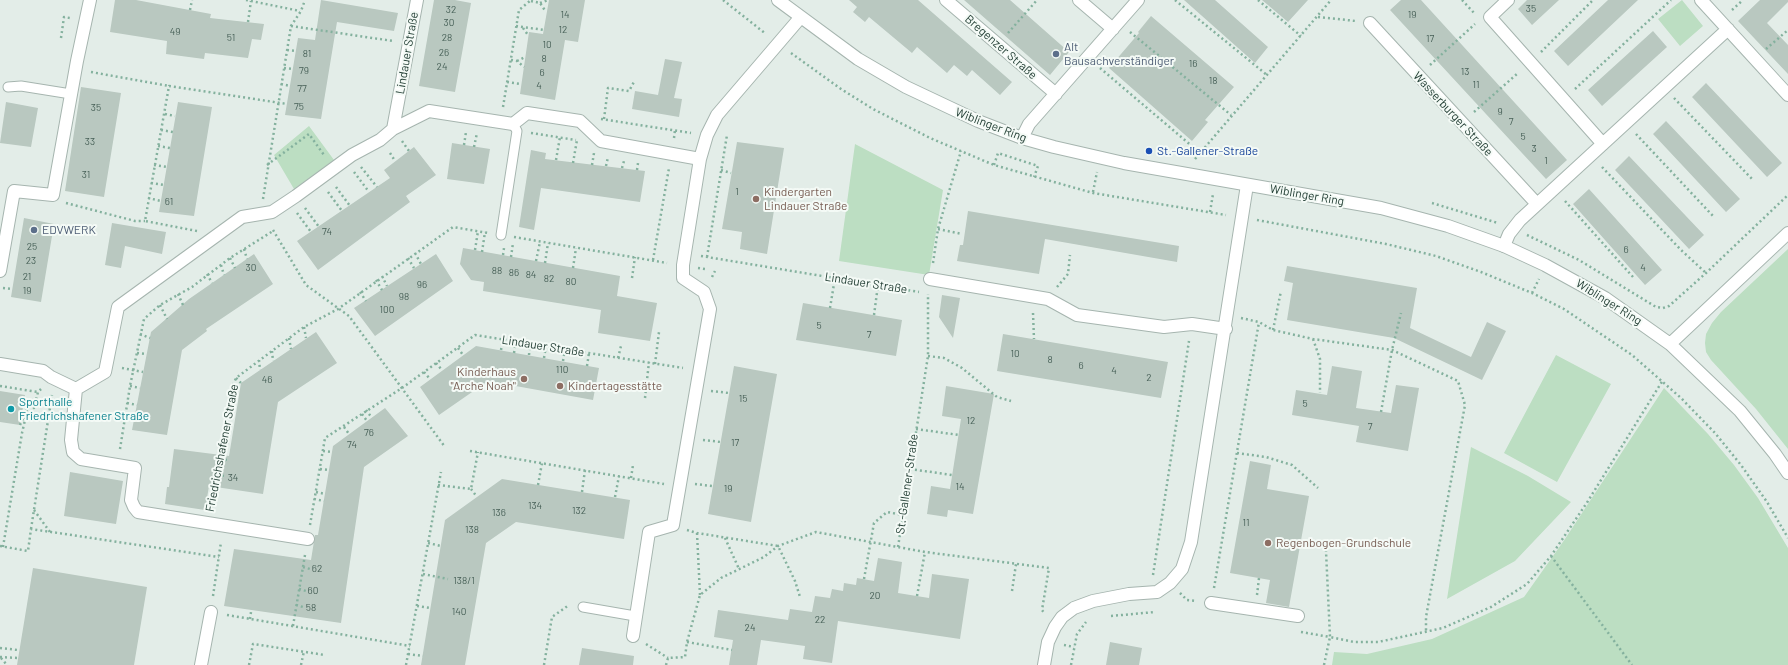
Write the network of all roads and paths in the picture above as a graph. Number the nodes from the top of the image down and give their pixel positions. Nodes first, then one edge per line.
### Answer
1 (90, 0) edge
2 (192, 0) edge
3 (246, 0) edge
4 (305, 0) edge
5 (417, 0) edge
6 (548, 0) edge
7 (723, 0) edge
8 (778, 0) edge
9 (946, 0) edge
10 (1037, 0) edge
11 (1079, 0) edge
12 (1138, 0) edge
13 (1175, 0) edge
14 (1258, 0) edge
15 (1331, 0) edge
16 (1462, 0) edge
17 (1508, 0) edge
18 (1593, 0) edge
19 (1671, 0) edge
20 (1702, 0) edge
21 (251, 1) edge
22 (531, 1) edge
23 (540, 3) junction
24 (190, 10) dead end
25 (301, 12) junction
26 (546, 12) dead end
27 (1318, 17) junction
28 (800, 18) junction
29 (248, 22) dead end
30 (1370, 23) joint
31 (291, 26) junction
32 (516, 26) junction
33 (1116, 26) junction
34 (523, 28) junction
35 (1728, 29) junction
36 (544, 30) dead end
37 (1788, 30) edge
38 (528, 35) dead end
39 (1301, 36) junction
40 (409, 43) junction
41 (778, 43) junction
42 (998, 45) junction
43 (287, 50) junction
44 (296, 50) dead end
45 (525, 57) dead end
46 (1087, 58) junction
47 (1755, 58) junction
48 (511, 60) junction
49 (517, 61) junction
50 (1530, 62) junction
51 (524, 67) dead end
52 (284, 68) junction
53 (293, 69) dead end
54 (75, 70) junction
55 (1267, 75) junction
56 (1419, 76) junction
57 (636, 80) dead end
58 (507, 82) junction
59 (281, 84) junction
60 (521, 84) dead end
61 (169, 86) junction
62 (290, 86) dead end
63 (8, 87) dead end
64 (1664, 88) junction
65 (71, 94) junction
66 (1056, 94) junction
67 (1788, 95) edge
68 (1564, 99) junction
69 (278, 103) junction
70 (287, 104) dead end
71 (164, 114) junction
72 (1231, 115) junction
73 (175, 116) dead end
74 (604, 119) junction
75 (580, 121) junction
76 (500, 123) junction
77 (1462, 123) junction
78 (1626, 123) junction
79 (515, 128) junction
80 (393, 129) junction
81 (161, 130) junction
82 (675, 130) junction
83 (173, 132) dead end
84 (727, 134) dead end
85 (707, 135) junction
86 (560, 137) junction
87 (1022, 138) junction
88 (577, 140) junction
89 (601, 141) junction
90 (1603, 144) junction
91 (158, 146) junction
92 (170, 148) dead end
93 (961, 151) junction
94 (672, 153) junction
95 (1200, 153) junction
96 (1591, 155) junction
97 (348, 158) junction
98 (700, 158) junction
99 (556, 160) dead end
100 (1202, 161) dead end
101 (573, 163) dead end
102 (154, 165) junction
103 (267, 165) junction
104 (994, 165) junction
105 (167, 167) dead end
106 (721, 170) junction
107 (731, 172) dead end
108 (326, 174) junction
109 (1034, 178) junction
110 (1753, 180) dead end
111 (151, 183) junction
112 (164, 185) dead end
113 (1247, 185) junction
114 (377, 187) dead end
115 (1554, 189) junction
116 (370, 192) dead end
117 (53, 195) junction
118 (1788, 195) edge
119 (148, 198) junction
120 (293, 199) junction
121 (161, 201) dead end
122 (1427, 202) dead end
123 (1537, 204) junction
124 (350, 206) dead end
125 (342, 211) dead end
126 (272, 212) junction
127 (259, 215) junction
128 (1713, 216) dead end
129 (1242, 218) junction
130 (145, 221) junction
131 (319, 227) dead end
132 (938, 229) junction
133 (1512, 229) junction
134 (273, 231) junction
135 (478, 231) junction
136 (311, 232) dead end
137 (485, 232) junction
138 (1788, 233) edge
139 (962, 234) dead end
140 (501, 235) junction
141 (514, 237) junction
142 (210, 238) junction
143 (540, 242) junction
144 (548, 243) junction
145 (1504, 246) junction
146 (576, 248) junction
147 (244, 249) junction
148 (475, 250) dead end
149 (482, 252) dead end
150 (415, 253) junction
151 (686, 253) junction
152 (1070, 255) dead end
153 (511, 257) dead end
154 (635, 257) junction
155 (707, 257) junction
156 (230, 258) junction
157 (408, 258) junction
158 (247, 259) dead end
159 (653, 260) junction
160 (536, 261) dead end
161 (545, 263) dead end
162 (421, 264) dead end
163 (221, 265) junction
164 (684, 265) junction
165 (235, 268) dead end
166 (414, 268) dead end
167 (573, 268) dead end
168 (0, 271) edge
169 (1706, 273) junction
170 (207, 274) junction
171 (224, 275) dead end
172 (382, 276) junction
173 (1633, 277) dead end
174 (632, 278) dead end
175 (835, 278) junction
176 (930, 279) joint
177 (376, 280) junction
178 (212, 283) dead end
179 (878, 285) junction
180 (387, 286) dead end
181 (0, 287) edge
182 (12, 289) dead end
183 (382, 290) dead end
184 (1281, 291) dead end
185 (360, 292) junction
186 (928, 293) joint
187 (178, 294) junction
188 (1033, 296) junction
189 (1048, 299) junction
190 (366, 301) dead end
191 (160, 305) junction
192 (183, 305) dead end
193 (830, 308) dead end
194 (338, 309) junction
195 (1402, 313) dead end
196 (874, 315) dead end
197 (1228, 316) junction
198 (167, 319) dead end
199 (1259, 322) junction
200 (1192, 324) junction
201 (304, 327) junction
202 (1226, 329) junction
203 (1273, 330) junction
204 (659, 332) dead end
205 (140, 334) junction
206 (150, 338) dead end
207 (289, 338) junction
208 (306, 338) dead end
209 (503, 339) junction
210 (1313, 339) junction
211 (1034, 340) dead end
212 (516, 341) junction
213 (530, 344) junction
214 (1670, 344) junction
215 (546, 346) junction
216 (621, 346) dead end
217 (458, 348) junction
218 (291, 349) dead end
219 (565, 349) junction
220 (501, 350) dead end
221 (1392, 350) junction
222 (272, 351) junction
223 (137, 353) junction
224 (514, 353) dead end
225 (590, 353) junction
226 (146, 354) dead end
227 (463, 355) dead end
228 (529, 355) dead end
229 (928, 356) junction
230 (544, 358) dead end
231 (618, 358) junction
232 (259, 360) junction
233 (274, 361) dead end
234 (563, 361) dead end
235 (648, 362) junction
236 (436, 363) junction
237 (0, 364) edge
238 (655, 364) junction
239 (107, 365) junction
240 (588, 366) dead end
241 (133, 370) junction
242 (260, 370) dead end
243 (442, 370) dead end
244 (700, 371) junction
245 (143, 372) dead end
246 (424, 372) junction
247 (53, 378) junction
248 (236, 378) junction
249 (430, 379) dead end
250 (1663, 380) junction
251 (241, 383) dead end
252 (0, 386) edge
253 (130, 386) junction
254 (140, 388) dead end
255 (402, 388) junction
256 (76, 389) junction
257 (709, 390) dead end
258 (38, 392) junction
259 (729, 393) dead end
260 (1320, 394) dead end
261 (644, 398) dead end
262 (1010, 401) dead end
263 (127, 403) junction
264 (137, 405) dead end
265 (28, 407) junction
266 (228, 409) junction
267 (237, 410) dead end
268 (366, 410) junction
269 (1381, 412) dead end
270 (362, 414) junction
271 (125, 416) junction
272 (134, 418) dead end
273 (372, 418) dead end
274 (367, 421) dead end
275 (20, 425) dead end
276 (225, 426) junction
277 (344, 427) junction
278 (234, 428) dead end
279 (916, 429) junction
280 (349, 434) dead end
281 (958, 435) dead end
282 (702, 440) dead end
283 (222, 442) junction
284 (721, 442) dead end
285 (231, 443) dead end
286 (445, 447) dead end
287 (323, 451) junction
288 (470, 451) dead end
289 (332, 452) dead end
290 (478, 452) junction
291 (1237, 453) junction
292 (220, 459) junction
293 (228, 460) dead end
294 (542, 463) junction
295 (117, 465) junction
296 (633, 465) dead end
297 (320, 468) junction
298 (329, 470) dead end
299 (585, 470) junction
300 (910, 470) junction
301 (441, 472) dead end
302 (1788, 473) edge
303 (217, 475) junction
304 (952, 475) dead end
305 (225, 476) dead end
306 (619, 476) junction
307 (631, 478) junction
308 (696, 484) dead end
309 (438, 485) junction
310 (538, 485) dead end
311 (680, 486) junction
312 (712, 486) dead end
313 (1318, 488) dead end
314 (471, 489) junction
315 (316, 492) junction
316 (582, 492) dead end
317 (325, 494) dead end
318 (477, 497) dead end
319 (615, 497) dead end
320 (314, 499) junction
321 (324, 500) dead end
322 (34, 509) junction
323 (903, 515) junction
324 (208, 523) junction
325 (223, 525) junction
326 (31, 529) junction
327 (51, 532) junction
328 (725, 537) junction
329 (1788, 538) edge
330 (308, 539) junction
331 (428, 543) junction
332 (870, 543) junction
333 (2, 546) edge
334 (441, 546) dead end
335 (778, 546) junction
336 (898, 547) junction
337 (1326, 551) dead end
338 (925, 552) junction
339 (1551, 556) junction
340 (219, 557) junction
341 (1016, 564) junction
342 (303, 568) junction
343 (739, 568) junction
344 (310, 569) dead end
345 (423, 574) junction
346 (448, 579) dead end
347 (864, 579) dead end
348 (299, 589) junction
349 (306, 591) dead end
350 (1012, 591) dead end
351 (1150, 593) junction
352 (700, 595) junction
353 (917, 596) dead end
354 (800, 597) dead end
355 (1211, 603) joint
356 (296, 606) junction
357 (417, 606) junction
358 (303, 607) dead end
359 (583, 607) joint
360 (430, 608) dead end
361 (211, 612) junction
362 (251, 612) dead end
363 (1155, 612) dead end
364 (635, 616) junction
365 (1109, 616) dead end
366 (1298, 616) dead end
367 (250, 619) junction
368 (1089, 620) dead end
369 (293, 626) junction
370 (1055, 627) junction
371 (1426, 632) junction
372 (633, 636) joint
373 (1330, 637) junction
374 (687, 642) junction
375 (410, 646) junction
376 (0, 648) edge
377 (18, 650) dead end
378 (732, 650) dead end
379 (304, 652) junction
380 (408, 654) junction
381 (324, 656) dead end
382 (422, 656) dead end
383 (0, 658) edge
384 (18, 658) dead end
385 (668, 658) junction
386 (7, 665) edge
387 (201, 665) edge
388 (249, 665) edge
389 (301, 665) edge
390 (406, 665) edge
391 (544, 665) edge
392 (666, 665) edge
393 (1044, 665) edge
394 (1071, 665) edge
395 (1324, 665) edge
396 (1632, 665) edge

1 - 54 street
2 - 24 path
3 - 21 path
4 - 25 path
5 - 40 street, Lindauer Straße
6 - 23 path
7 - 41 path
8 - 28 street, Wiblinger Ring
9 - 42 street, Bregenzer Straße
10 - 42 path
11 - 33 street
12 - 33 street
13 - 55 path
14 - 39 path
15 - 27 path
16 - 56 path
17 - 50 street
18 - 50 path
19 - 68 path
20 - 35 street
21 - 25 path
21 - 29 path
22 - 23 path
22 - 32 path
23 - 26 path
25 - 31 path
27 - 30 path
27 - 39 path
28 - 41 street
28 - 87 street, Wiblinger Ring
30 - 56 street, Wasserburger Straße
31 - 40 path
31 - 43 path
32 - 34 path
32 - 48 path
33 - 46 street
33 - 72 path
34 - 36 path
34 - 38 path
35 - 47 street
35 - 64 street
37 - 47 path
39 - 55 path
40 - 80 street, Lindauer Straße
41 - 85 street
41 - 93 path
42 - 66 street, Bregenzer Straße
43 - 44 path
43 - 52 path
45 - 49 path
46 - 66 street
46 - 95 path
47 - 67 street
48 - 49 path
48 - 58 path
49 - 51 path
50 - 68 street
50 - 77 path
52 - 53 path
52 - 59 path
54 - 61 path
54 - 65 street
55 - 72 path
56 - 77 street, Wasserburger Straße
57 - 74 path
58 - 60 path
58 - 76 path
59 - 62 path
59 - 69 path
61 - 69 path
61 - 71 path
63 - 65 lane
64 - 78 street
64 - 110 path
65 - 117 street
66 - 87 street
68 - 90 street
69 - 70 path
69 - 103 path
71 - 73 path
71 - 81 path
72 - 95 path
74 - 75 path
74 - 82 path
75 - 79 street
75 - 89 street
76 - 79 street
76 - 80 street
77 - 123 street, Wasserburger Straße
78 - 90 street
78 - 128 path
79 - 86 path
79 - 140 lane
80 - 97 street
81 - 83 path
81 - 91 path
82 - 85 path
82 - 94 path
84 - 106 path
85 - 98 street
86 - 88 path
86 - 99 path
87 - 113 street, Wiblinger Ring
88 - 89 path
88 - 101 path
89 - 94 street
90 - 96 street
91 - 92 path
91 - 102 path
93 - 104 path
93 - 132 path
94 - 98 street
94 - 159 path
95 - 100 path
96 - 115 street
96 - 169 path
97 - 108 street
97 - 114 path
97 - 116 path
98 - 151 street
102 - 105 path
102 - 111 path
103 - 108 path
103 - 127 path
104 - 109 path
104 - 109 path
106 - 107 path
106 - 155 path
108 - 120 street
108 - 124 path
108 - 125 path
109 - 129 path
111 - 112 path
111 - 119 path
113 - 129 street
113 - 145 street, Wiblinger Ring
115 - 123 street
115 - 173 path
117 - 130 path
117 - 168 street
118 - 169 path
119 - 121 path
119 - 130 path
120 - 126 street
120 - 131 path
120 - 136 path
122 - 133 path
123 - 133 street
126 - 127 street
126 - 134 path
127 - 142 street
129 - 197 street
129 - 250 path
130 - 142 path
132 - 139 path
132 - 176 path
133 - 145 street
133 - 169 path
134 - 147 path
134 - 194 path
135 - 137 path
135 - 148 path
135 - 150 path
137 - 140 path
137 - 149 path
138 - 214 street
140 - 141 path
141 - 143 path
141 - 153 path
142 - 239 street
143 - 144 path
143 - 160 path
144 - 146 path
144 - 161 path
145 - 214 street, Wiblinger Ring
146 - 154 path
146 - 167 path
147 - 156 path
147 - 158 path
150 - 157 path
150 - 162 path
151 - 155 path, Lindauer Straße
151 - 164 street
152 - 189 path
154 - 159 path
154 - 174 path
155 - 175 path, Lindauer Straße
156 - 163 path
156 - 165 path
157 - 166 path
157 - 172 path
159 - 164 path
163 - 170 path
163 - 171 path
164 - 244 street
170 - 178 path
170 - 187 path
172 - 177 path
172 - 180 path
175 - 179 path, Lindauer Straße
175 - 193 path
176 - 188 street
177 - 183 path
177 - 185 path
179 - 186 path, Lindauer Straße
179 - 196 path
181 - 182 path
184 - 203 path
185 - 190 path
185 - 194 path
186 - 229 path, St.-Gallener-Straße
187 - 191 path
187 - 192 path
188 - 189 street
188 - 211 path
189 - 200 street
191 - 198 path
191 - 205 path
194 - 201 path, Friedrichshafener Straße
194 - 255 path
195 - 221 path
197 - 199 path
197 - 202 street
199 - 203 path
199 - 291 path
200 - 202 street
200 - 351 path
201 - 207 path, Friedrichshafener Straße
201 - 208 path
202 - 351 street
203 - 210 path
204 - 238 path
205 - 206 path
205 - 223 path
207 - 218 path
207 - 222 path, Friedrichshafener Straße
209 - 212 path, Lindauer Straße
209 - 217 path, Lindauer Straße
209 - 220 path
210 - 221 path
210 - 260 path
212 - 213 path, Lindauer Straße
212 - 224 path
213 - 215 path, Lindauer Straße
213 - 228 path
214 - 302 street, Wiblinger Ring
215 - 219 path, Lindauer Straße
215 - 230 path
216 - 231 path
217 - 227 path
217 - 236 path, Lindauer Straße
219 - 225 path, Lindauer Straße
219 - 234 path
221 - 269 path
221 - 371 path
222 - 232 path, Friedrichshafener Straße
222 - 233 path
223 - 226 path
223 - 241 path
225 - 231 path, Lindauer Straße
225 - 240 path
229 - 262 path
229 - 279 path, St.-Gallener-Straße
231 - 235 path, Lindauer Straße
232 - 242 path
232 - 248 path, Friedrichshafener Straße
235 - 238 path, Lindauer Straße
235 - 261 path
236 - 243 path
236 - 246 path, Lindauer Straße
237 - 247 street
238 - 244 path, Lindauer Straße
239 - 241 path
239 - 256 street
241 - 245 path
241 - 253 path
244 - 311 street
246 - 249 path
246 - 255 path, Lindauer Straße
247 - 256 street
247 - 258 path
247 - 322 path
248 - 251 path
248 - 266 path, Friedrichshafener Straße
250 - 329 path
250 - 339 path
252 - 258 path
253 - 254 path
253 - 263 path
255 - 268 path
255 - 286 path
256 - 295 street, Friedrichshafener Straße
257 - 259 path
258 - 265 path
263 - 264 path
263 - 271 path
265 - 275 path
265 - 333 path
266 - 267 path
266 - 276 path, Friedrichshafener Straße
268 - 270 path
268 - 273 path
270 - 274 path
270 - 277 path
271 - 272 path
271 - 295 path
276 - 278 path
276 - 283 path, Friedrichshafener Straße
277 - 280 path
277 - 287 path
279 - 281 path
279 - 300 path, St.-Gallener-Straße
282 - 284 path
283 - 285 path
283 - 292 path, Friedrichshafener Straße
287 - 289 path
287 - 297 path
288 - 290 path
290 - 294 path
290 - 314 path
291 - 313 path
291 - 355 path
292 - 293 path
292 - 303 path, Friedrichshafener Straße
294 - 299 path
294 - 310 path
295 - 324 street, Friedrichshafener Straße
296 - 307 path
297 - 298 path
297 - 315 path
299 - 306 path
299 - 316 path
300 - 304 path
300 - 323 path, St.-Gallener-Straße
301 - 309 path
303 - 305 path
303 - 324 path, Friedrichshafener Straße
306 - 307 path
306 - 319 path
307 - 311 path
308 - 312 path
309 - 314 path
309 - 331 path
311 - 364 street
314 - 318 path
315 - 317 path
315 - 320 path
320 - 321 path
320 - 330 path
322 - 326 path
322 - 327 path
323 - 332 path
323 - 336 path, St.-Gallener-Straße
324 - 325 street, Friedrichshafener Straße
325 - 330 street, Friedrichshafener Straße
325 - 340 path
326 - 327 path
326 - 333 path
327 - 340 path
328 - 335 path
328 - 343 path
328 - 352 path
330 - 342 path
331 - 334 path
331 - 345 path
332 - 335 path
332 - 336 path
332 - 347 path
335 - 343 path
335 - 354 path
336 - 338 path, St.-Gallener-Straße
337 - 373 path
338 - 341 path, St.-Gallener-Straße
338 - 353 path
339 - 371 path
339 - 396 path
340 - 361 path
341 - 350 path
341 - 370 path, St.-Gallener-Straße
342 - 344 path
342 - 348 path
343 - 352 path
345 - 346 path
345 - 357 path
348 - 349 path
348 - 356 path
351 - 370 street
352 - 374 path
355 - 366 street
356 - 358 path
356 - 369 path
357 - 360 path
357 - 375 path
359 - 364 lane
359 - 391 path
361 - 367 path
361 - 387 street
362 - 367 path
363 - 365 path
364 - 372 street
367 - 369 path
368 - 394 path
369 - 375 path
370 - 393 street
371 - 373 path
372 - 385 path
373 - 395 path
374 - 378 path
374 - 385 path
375 - 380 path
376 - 377 path
379 - 381 path
379 - 388 path
379 - 389 path
380 - 382 path
380 - 390 path
383 - 384 path
383 - 386 path
385 - 392 path

